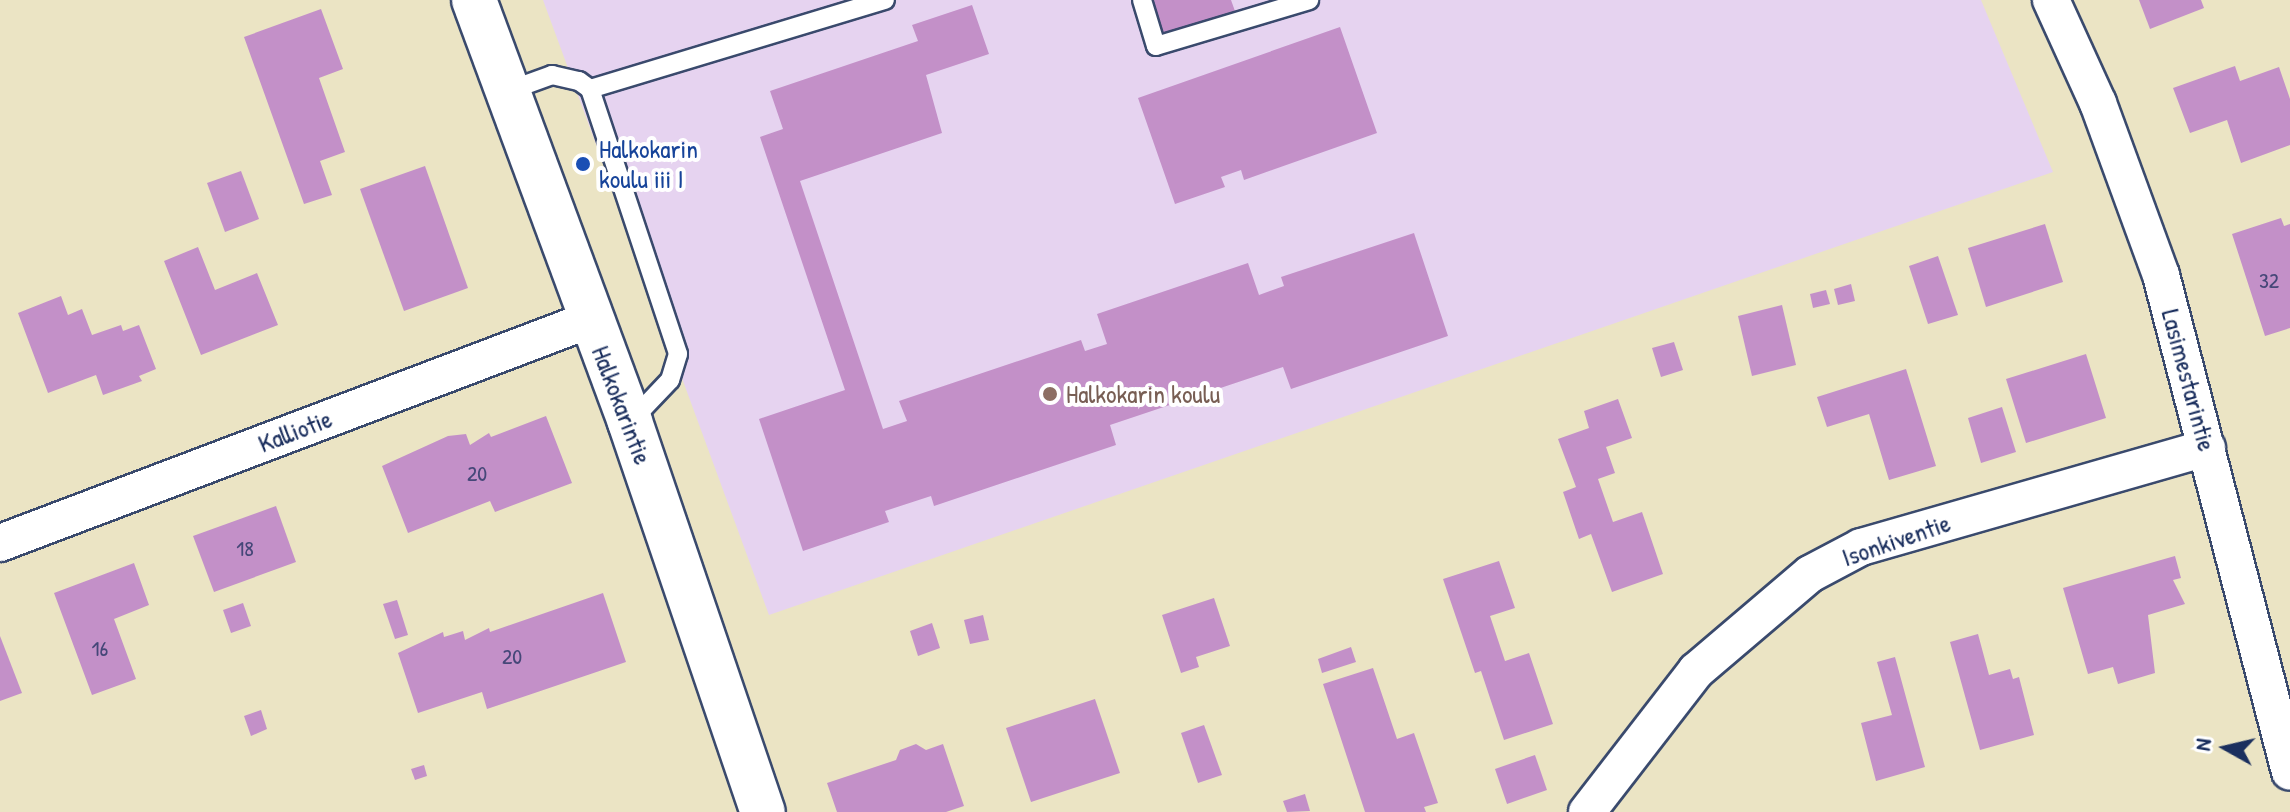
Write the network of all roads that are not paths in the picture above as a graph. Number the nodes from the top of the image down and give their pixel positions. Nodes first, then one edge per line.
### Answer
1 (474, 0) edge
2 (885, 0) edge
3 (1142, 0) edge
4 (1309, 0) edge
5 (2051, 0) edge
6 (590, 89) junction
7 (507, 91) junction
8 (589, 320) junction
9 (630, 422) junction
10 (2207, 448) junction
11 (0, 543) edge
12 (2290, 772) edge
13 (763, 812) edge
14 (1587, 812) edge

1 - 7 street, Halkokarintie
2 - 6 lane
3 - 4 lane
5 - 10 street, Lasimestarintie
6 - 7 lane
6 - 9 lane
7 - 8 street, Halkokarintie
8 - 9 street, Halkokarintie
8 - 11 street, Kalliotie
9 - 13 street, Halkokarintie
10 - 12 street, Lasimestarintie
10 - 14 street, Isonkiventie

